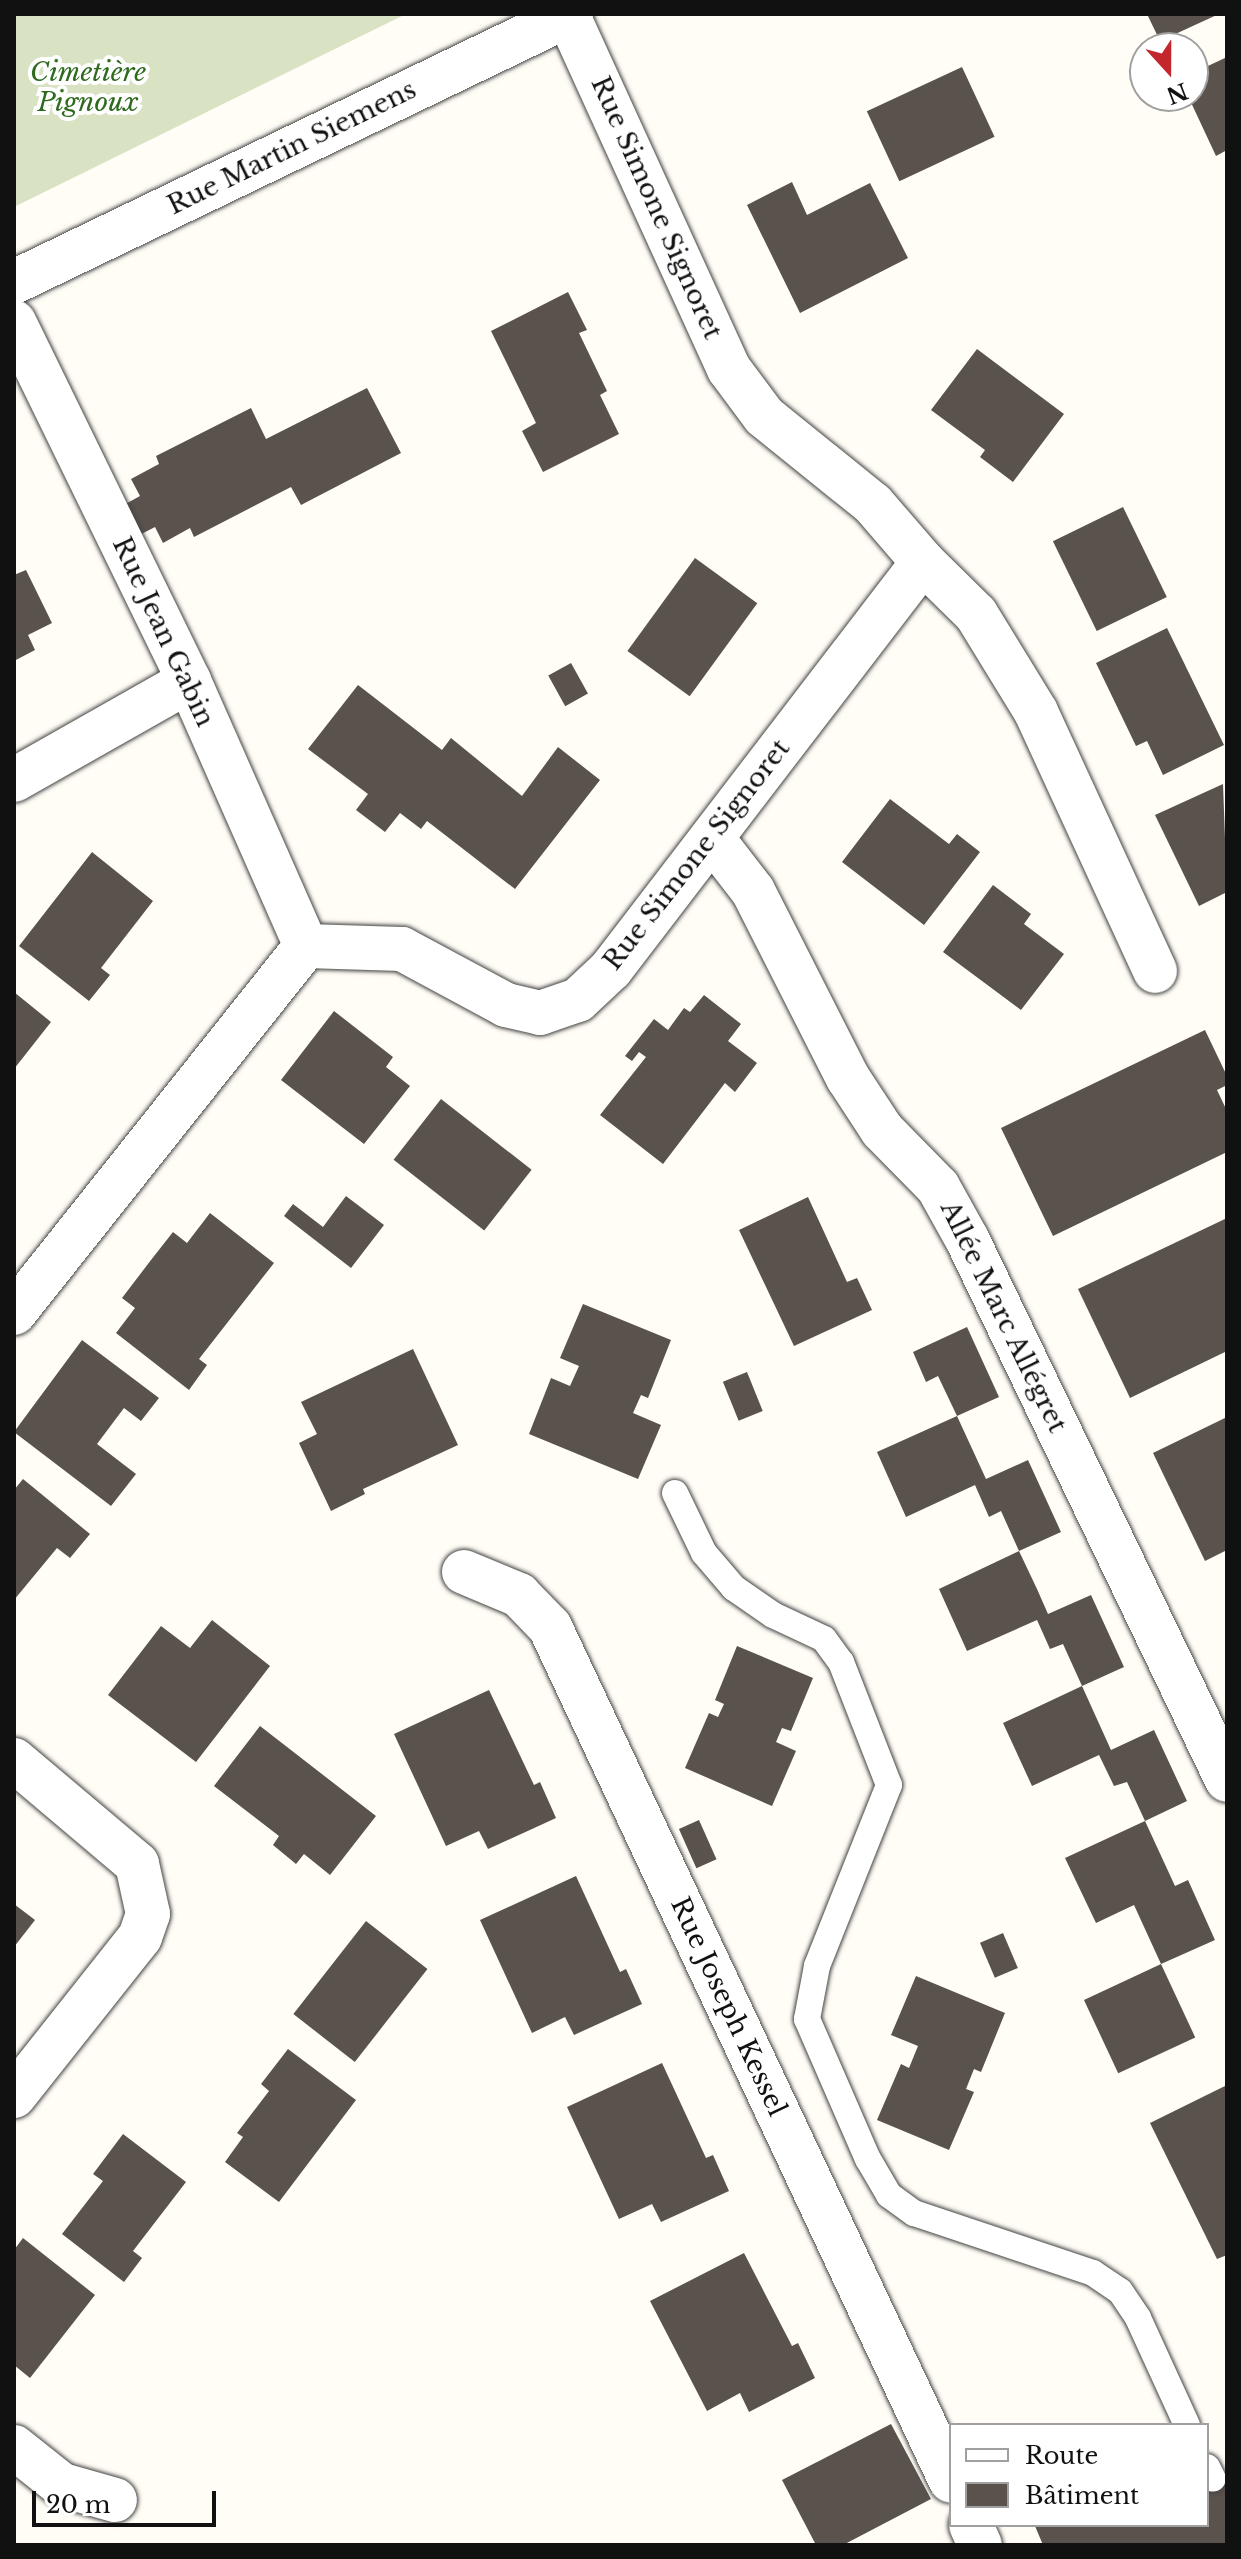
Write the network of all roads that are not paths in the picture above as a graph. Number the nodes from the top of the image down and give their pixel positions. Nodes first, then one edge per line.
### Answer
1 (569, 15) edge
2 (14, 282) edge
3 (14, 322) edge
4 (923, 562) junction
5 (189, 681) junction
6 (14, 780) edge
7 (712, 838) junction
8 (306, 946) junction
9 (1155, 971) dead end
10 (14, 1313) edge
11 (675, 1493) dead end
12 (464, 1572) dead end
13 (14, 1760) edge
14 (1227, 1780) edge
15 (14, 2096) edge
16 (1186, 2423) edge
17 (14, 2447) edge
18 (949, 2477) edge
19 (115, 2500) dead end

1 - 2 street, Rue Martin Siemens
1 - 4 street, Rue Simone Signoret
3 - 5 street, Rue Jean Gabin
4 - 7 street, Rue Simone Signoret
4 - 9 street, Rue Simone Signoret
5 - 6 street
5 - 8 street, Rue Jean Gabin
7 - 8 street, Rue Simone Signoret
7 - 14 street, Allée Marc Allégret
8 - 10 street
11 - 16 lane
12 - 18 street, Rue Joseph Kessel
13 - 15 street
17 - 19 street

